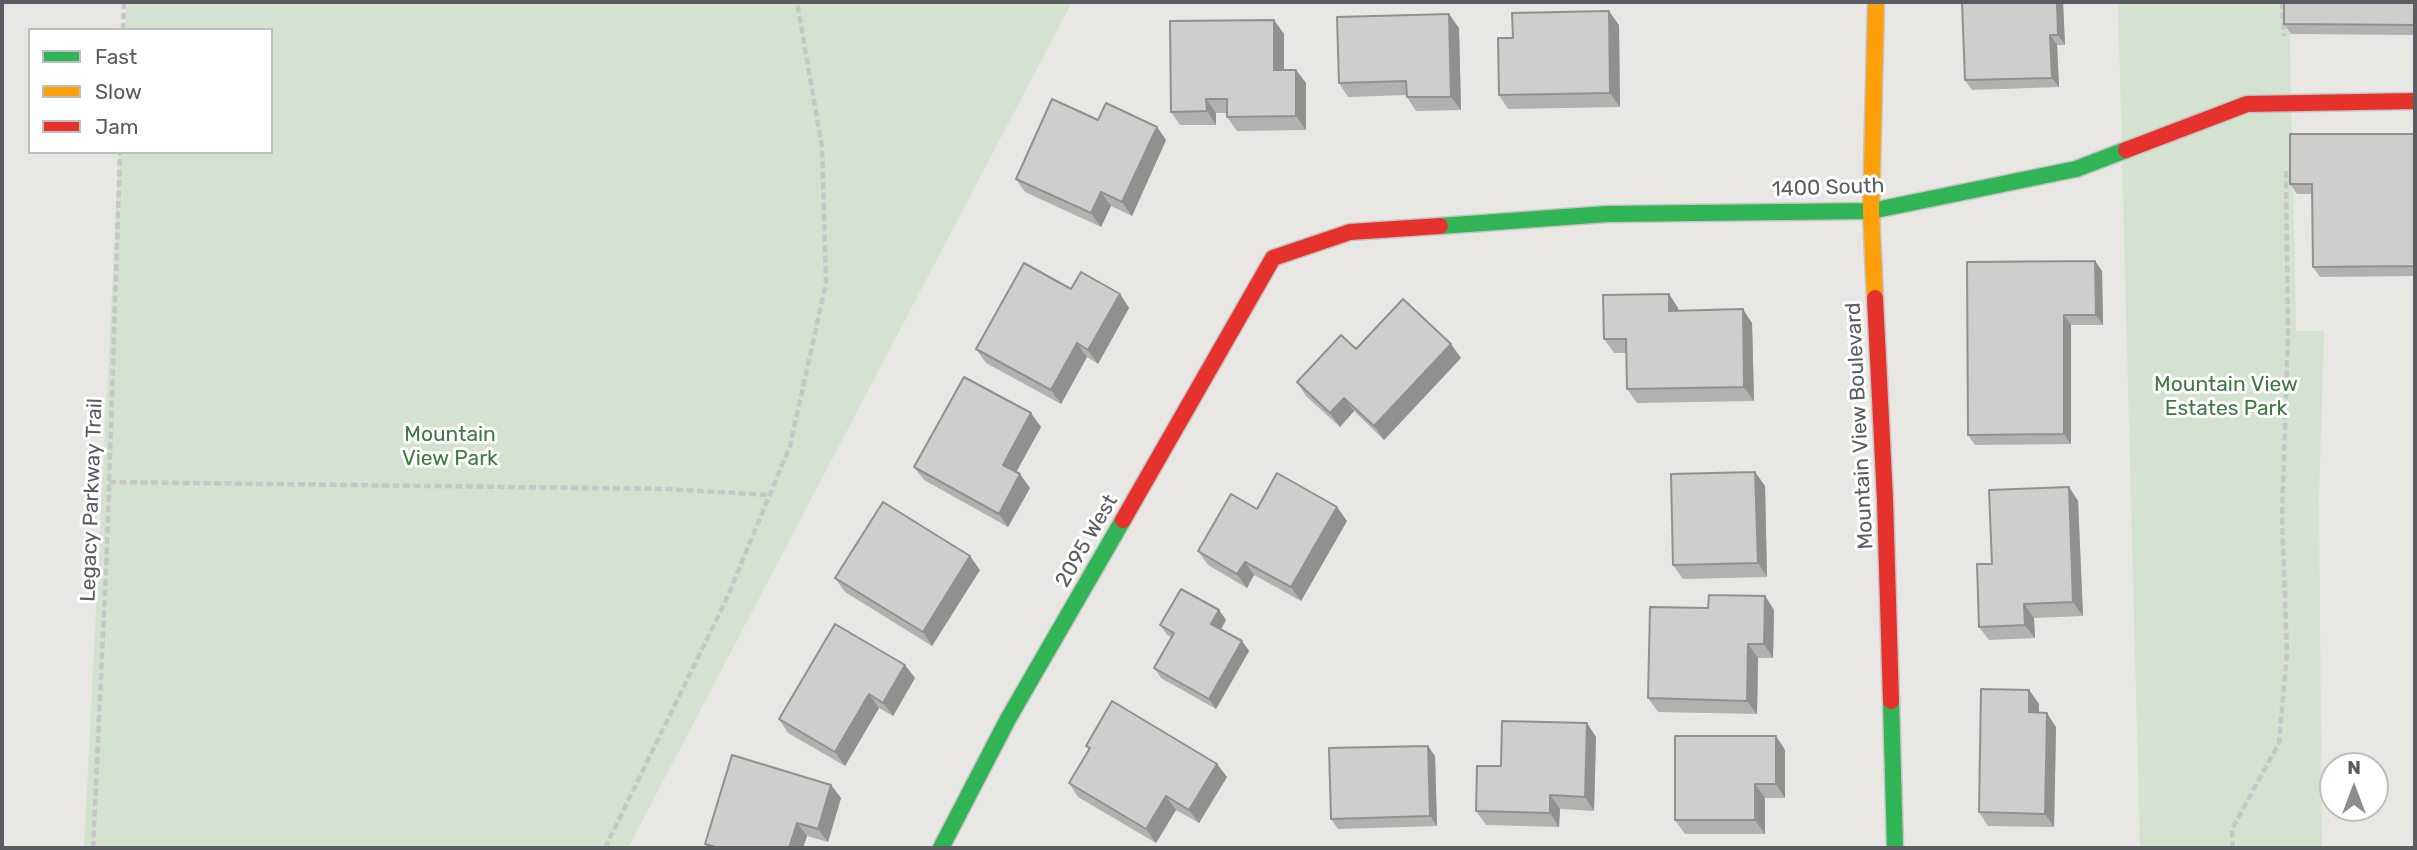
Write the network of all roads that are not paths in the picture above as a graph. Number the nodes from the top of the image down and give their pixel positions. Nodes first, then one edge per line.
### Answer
1 (1876, 2) edge
2 (2415, 102) edge
3 (1871, 211) junction
4 (1273, 258) joint
5 (941, 848) edge
6 (1895, 848) edge

1 - 3 street, Mountain View Boulevard
2 - 3 street, 1400 South
3 - 4 street, 1400 South
3 - 6 street, Mountain View Boulevard
4 - 5 street, 2095 West

